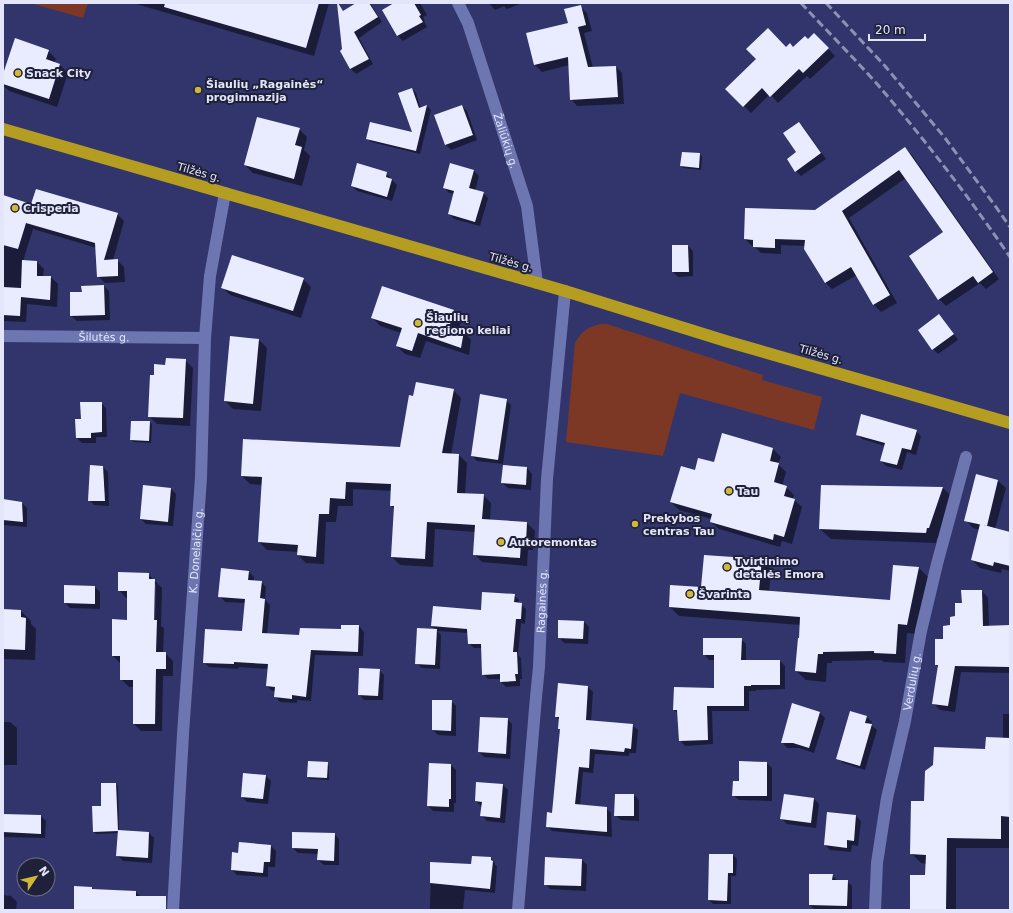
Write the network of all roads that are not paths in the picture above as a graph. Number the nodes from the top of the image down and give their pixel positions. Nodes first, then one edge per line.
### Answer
1 (458, 3) edge
2 (3, 129) edge
3 (225, 193) junction
4 (537, 283) junction
5 (566, 291) junction
6 (3, 336) edge
7 (205, 338) junction
8 (1010, 423) edge
9 (966, 457) dead end
10 (173, 910) edge
11 (518, 910) edge
12 (875, 910) edge

1 - 4 street, Žaliūkių g.
2 - 3 highway, Tilžės g.
3 - 4 highway, Tilžės g.
3 - 7 street, K. Donelaičio g.
4 - 5 highway, Tilžės g.
5 - 8 highway, Tilžės g.
5 - 11 street, Ragainės g.
6 - 7 street, Šilutės g.
7 - 10 street, K. Donelaičio g.
9 - 12 street, Verdulių g.

